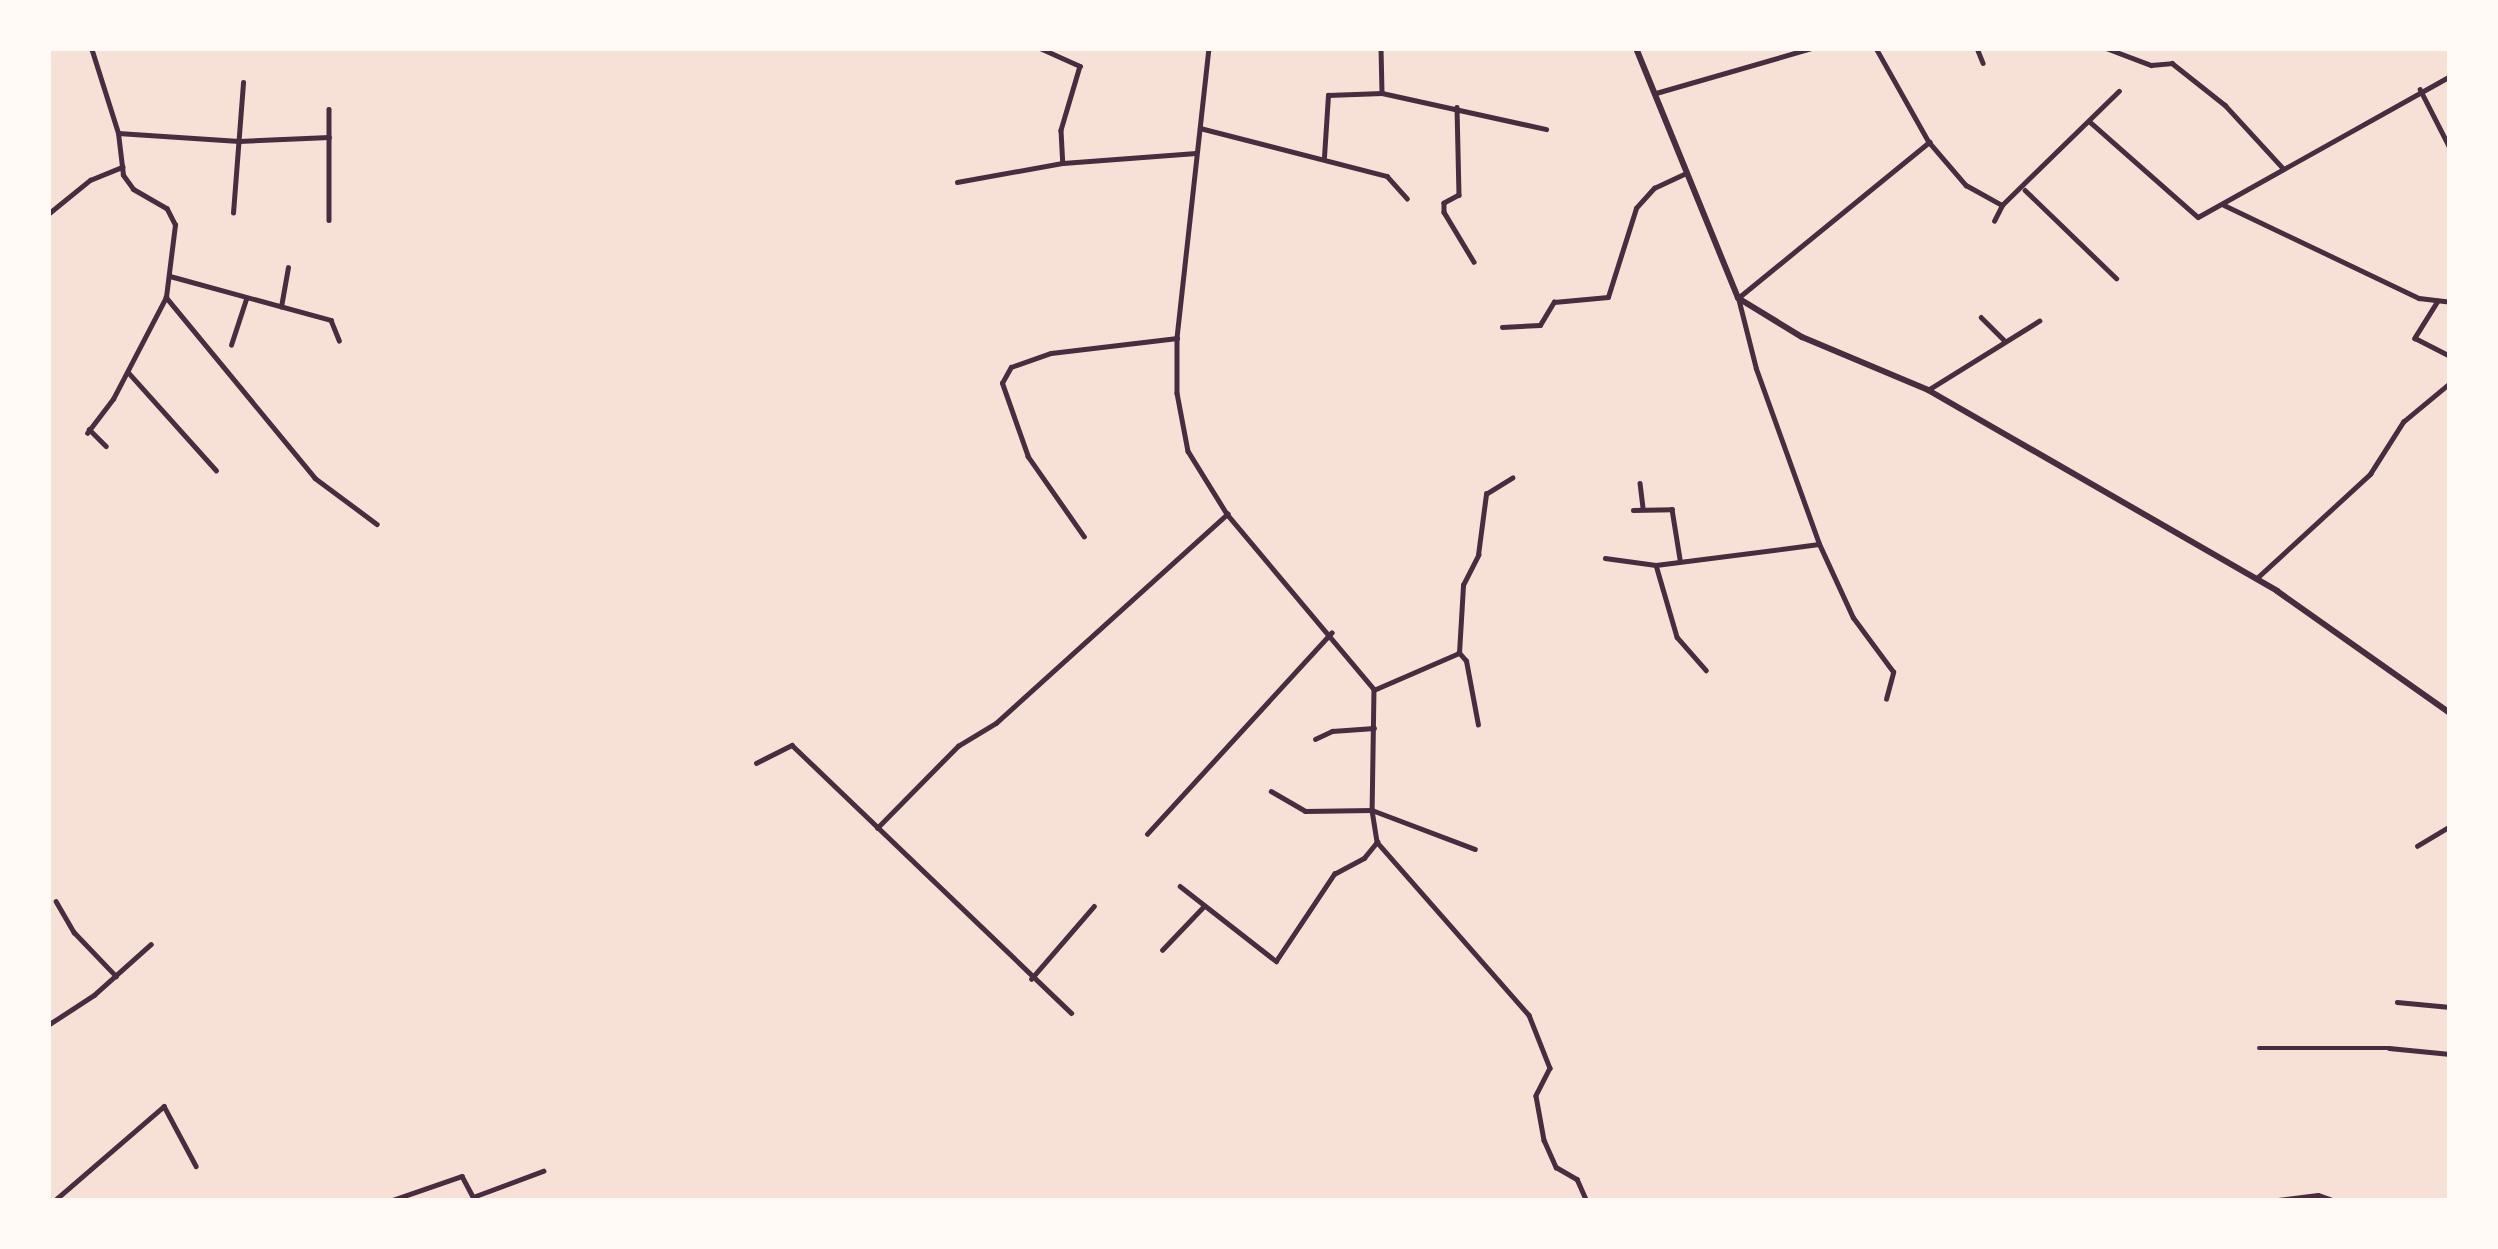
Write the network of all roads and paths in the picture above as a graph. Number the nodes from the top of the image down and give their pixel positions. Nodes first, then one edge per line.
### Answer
1 (91, 48) edge
2 (1040, 48) edge
3 (1209, 48) edge
4 (1381, 48) edge
5 (1636, 48) edge
6 (1812, 48) edge
7 (1876, 48) edge
8 (1977, 48) edge
9 (2106, 48) edge
10 (1983, 63) dead end
11 (2450, 76) edge
12 (244, 82) dead end
13 (2420, 89) junction
14 (2119, 91) dead end
15 (1382, 93) junction
16 (1653, 94) junction
17 (1457, 107) junction
18 (329, 109) dead end
19 (2089, 121) junction
20 (1198, 128) junction
21 (1546, 129) dead end
22 (118, 133) junction
23 (329, 137) junction
24 (238, 141) junction
25 (1929, 142) junction
26 (2450, 148) edge
27 (1196, 153) junction
28 (1324, 157) junction
29 (1063, 163) junction
30 (122, 167) junction
31 (2283, 168) junction
32 (1686, 173) junction
33 (957, 182) dead end
34 (2024, 188) junction
35 (1407, 198) dead end
36 (2002, 206) junction
37 (2224, 206) junction
38 (233, 213) dead end
39 (48, 214) edge
40 (329, 220) dead end
41 (1994, 221) dead end
42 (1474, 262) dead end
43 (288, 268) dead end
44 (170, 276) junction
45 (2116, 278) dead end
46 (166, 297) junction
47 (247, 297) junction
48 (1738, 298) junction
49 (2438, 301) junction
50 (2450, 302) edge
51 (281, 307) junction
52 (1981, 317) dead end
53 (2039, 320) dead end
54 (1502, 327) dead end
55 (1178, 338) junction
56 (339, 340) dead end
57 (2005, 341) junction
58 (231, 345) dead end
59 (2450, 356) edge
60 (128, 372) junction
61 (2450, 383) edge
62 (1928, 390) junction
63 (106, 446) dead end
64 (216, 470) dead end
65 (1512, 478) dead end
66 (1640, 483) dead end
67 (1643, 509) junction
68 (1634, 510) dead end
69 (1227, 514) junction
70 (377, 524) dead end
71 (1084, 537) dead end
72 (1820, 544) junction
73 (1605, 558) dead end
74 (1680, 560) junction
75 (1656, 565) junction
76 (2255, 580) junction
77 (1331, 633) junction
78 (1459, 653) junction
79 (1706, 670) dead end
80 (1374, 689) junction
81 (1886, 699) dead end
82 (2450, 713) edge
83 (1478, 725) dead end
84 (1374, 728) junction
85 (1315, 740) dead end
86 (756, 763) dead end
87 (1271, 790) dead end
88 (1372, 810) junction
89 (2450, 826) edge
90 (877, 828) junction
91 (1147, 834) dead end
92 (1377, 842) junction
93 (2416, 845) dead end
94 (1475, 849) dead end
95 (1180, 886) dead end
96 (56, 901) dead end
97 (1204, 905) junction
98 (1094, 907) dead end
99 (151, 944) dead end
100 (1162, 950) dead end
101 (116, 976) junction
102 (1030, 980) junction
103 (2397, 1002) dead end
104 (2450, 1007) edge
105 (1071, 1013) dead end
106 (48, 1025) edge
107 (2260, 1048) dead end
108 (2450, 1054) edge
109 (196, 1166) dead end
110 (543, 1171) dead end
111 (54, 1201) edge
112 (391, 1201) edge
113 (1587, 1201) edge
114 (2270, 1201) edge
115 (2335, 1201) edge

1 - 22 street
2 - 29 street
3 - 20 street
4 - 15 street
5 - 16 street
6 - 16 street
7 - 25 street
8 - 10 street
9 - 31 street
11 - 13 street
12 - 24 street
13 - 26 street
13 - 31 street
14 - 19 street
15 - 17 street
15 - 28 street
16 - 32 street
17 - 21 street
17 - 42 street
18 - 23 street
19 - 34 street
19 - 37 street
20 - 27 street
20 - 28 street
22 - 24 street
22 - 30 street
23 - 24 street
23 - 40 street
24 - 38 street
25 - 36 street
25 - 48 street
27 - 29 street
27 - 55 street
28 - 35 street
29 - 33 street
30 - 39 street
30 - 44 street
31 - 37 street
32 - 48 street
32 - 54 street
34 - 36 street
34 - 45 street
36 - 41 street
37 - 49 street
43 - 51 street
44 - 46 street
44 - 47 street
46 - 60 street
46 - 70 street
47 - 51 street
47 - 58 street
48 - 62 street
48 - 72 street
49 - 50 street
49 - 59 street
51 - 56 street
52 - 57 street
53 - 57 street
55 - 69 street
55 - 71 street
57 - 62 street
60 - 63 street
60 - 64 street
61 - 76 street
62 - 76 street
65 - 78 street
66 - 67 street
67 - 68 street
67 - 74 street
69 - 77 street
69 - 90 street
72 - 74 street
72 - 81 street
73 - 75 street
74 - 75 street
75 - 79 street
76 - 82 street
77 - 80 street
77 - 91 street
78 - 80 street
78 - 83 street
80 - 84 street
84 - 85 street
84 - 88 street
86 - 90 street
87 - 88 street
88 - 92 street
88 - 94 street
89 - 93 street
90 - 102 street
92 - 97 street
92 - 113 street
95 - 97 street
96 - 101 street
97 - 100 street
98 - 102 street
99 - 101 street
101 - 106 street
102 - 105 street
103 - 104 street
107 - 108 street
109 - 111 street
110 - 112 street
114 - 115 street

